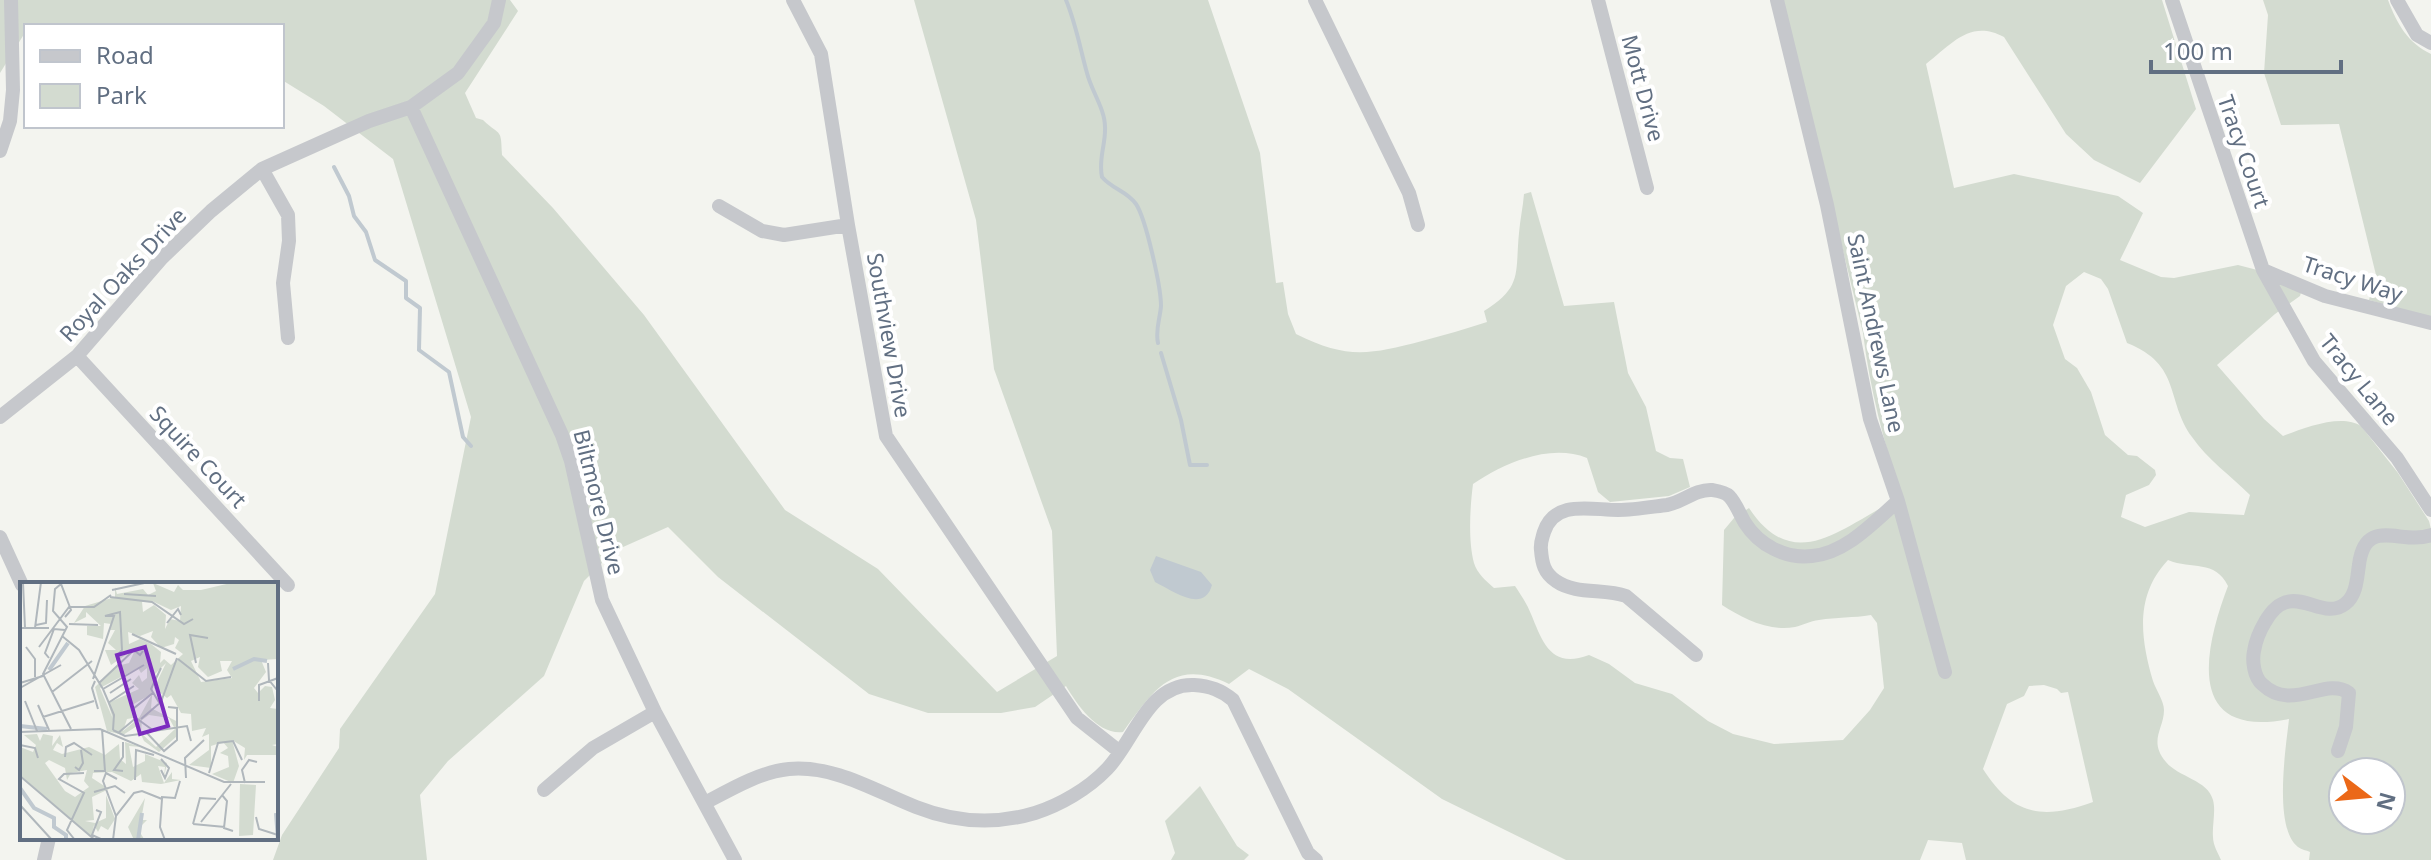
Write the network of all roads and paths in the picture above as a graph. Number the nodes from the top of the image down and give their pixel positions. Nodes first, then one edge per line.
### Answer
1 (11, 0) edge
2 (499, 0) edge
3 (793, 0) edge
4 (1315, 0) edge
5 (1598, 0) edge
6 (1777, 0) edge
7 (2172, 0) edge
8 (2397, 0) edge
9 (2431, 43) edge
10 (411, 107) junction
11 (0, 151) edge
12 (262, 169) junction
13 (1647, 188) dead end
14 (719, 206) dead end
15 (848, 225) junction
16 (1418, 225) dead end
17 (2263, 270) junction
18 (2431, 323) edge
19 (288, 338) dead end
20 (77, 356) junction
21 (0, 417) edge
22 (1898, 501) junction
23 (2431, 510) edge
24 (2431, 535) edge
25 (0, 537) edge
26 (21, 582) edge
27 (288, 585) dead end
28 (1696, 655) dead end
29 (1945, 672) dead end
30 (655, 712) junction
31 (2338, 751) dead end
32 (1120, 752) junction
33 (544, 790) dead end
34 (705, 803) junction
35 (49, 840) edge
36 (44, 860) edge
37 (735, 860) edge
38 (1316, 860) edge

1 - 11 street
2 - 10 street, Royal Oaks Drive
3 - 15 street, Southview Drive
4 - 16 street
5 - 13 street, Mott Drive
6 - 22 street, Saint Andrews Lane
7 - 17 street, Tracy Court
8 - 9 street
10 - 12 street, Royal Oaks Drive
10 - 30 street, Biltmore Drive
12 - 19 street
12 - 20 street, Royal Oaks Drive
14 - 15 street
15 - 32 street, Southview Drive
17 - 18 street, Tracy Way
17 - 23 street, Tracy Lane
20 - 21 street, Royal Oaks Drive
20 - 27 street, Squire Court
22 - 28 street
22 - 29 street, Saint Andrews Lane
24 - 31 street
25 - 26 street
30 - 33 street
30 - 34 street, Biltmore Drive
32 - 34 street
32 - 38 street
34 - 37 street, Biltmore Drive
35 - 36 street

